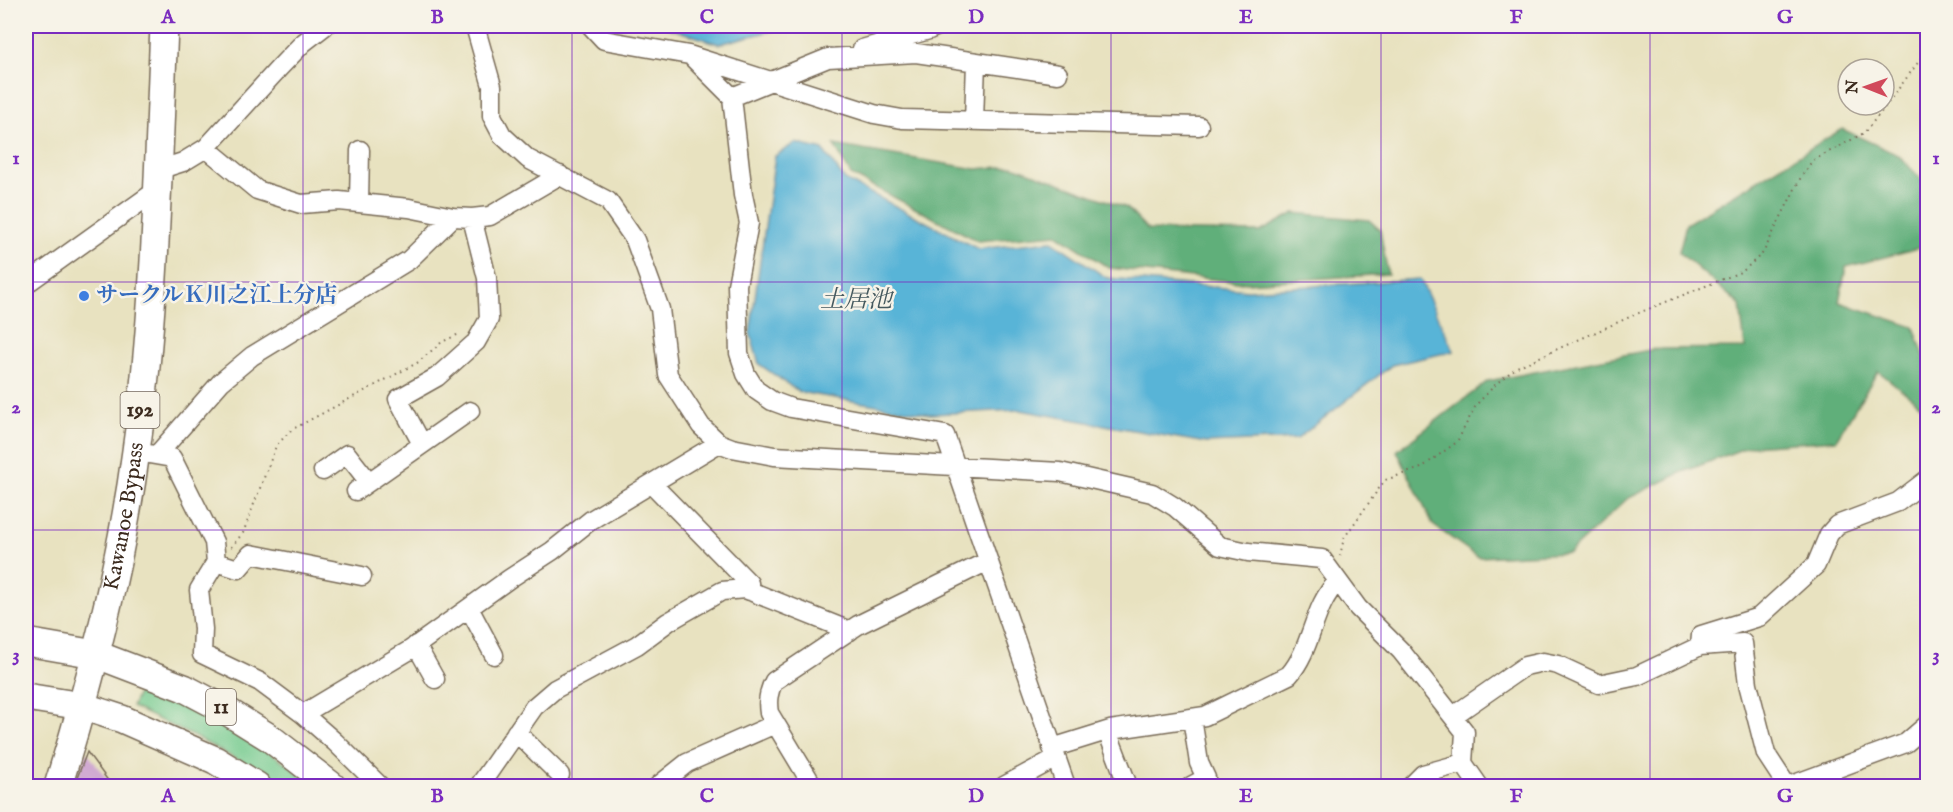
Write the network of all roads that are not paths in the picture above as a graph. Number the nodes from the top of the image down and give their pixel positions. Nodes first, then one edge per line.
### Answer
1 (164, 26) edge
2 (325, 26) edge
3 (475, 26) edge
4 (591, 26) edge
5 (938, 26) edge
6 (689, 55) junction
7 (828, 58) junction
8 (976, 62) junction
9 (1058, 74) dead end
10 (774, 80) junction
11 (732, 97) junction
12 (974, 121) junction
13 (1199, 126) dead end
14 (206, 148) junction
15 (360, 150) dead end
16 (560, 175) junction
17 (158, 180) junction
18 (359, 203) junction
19 (453, 218) junction
20 (472, 218) junction
21 (26, 284) edge
22 (470, 411) dead end
23 (718, 443) junction
24 (422, 444) junction
25 (147, 453) junction
26 (955, 466) junction
27 (323, 471) dead end
28 (1928, 479) edge
29 (651, 484) junction
30 (987, 561) junction
31 (216, 562) junction
32 (362, 576) dead end
33 (1336, 578) junction
34 (750, 591) junction
35 (469, 608) junction
36 (850, 631) junction
37 (26, 642) edge
38 (416, 645) junction
39 (1700, 646) junction
40 (95, 654) junction
41 (494, 655) dead end
42 (435, 679) dead end
43 (26, 697) edge
44 (82, 706) junction
45 (303, 714) junction
46 (1453, 716) junction
47 (1192, 718) junction
48 (775, 724) junction
49 (1928, 724) edge
50 (1107, 731) junction
51 (516, 732) junction
52 (1054, 753) junction
53 (1463, 763) junction
54 (560, 775) dead end
55 (58, 786) edge
56 (257, 786) edge
57 (332, 786) edge
58 (380, 786) edge
59 (479, 786) edge
60 (658, 786) edge
61 (813, 786) edge
62 (1004, 786) edge
63 (1066, 786) edge
64 (1128, 786) edge
65 (1191, 786) edge
66 (1412, 786) edge
67 (1479, 786) edge
68 (1788, 786) edge

1 - 17 highway, Kawanoe Bypass / 192
2 - 14 street
3 - 16 street
4 - 6 street
5 - 7 street
6 - 10 street
6 - 11 street
7 - 8 street
7 - 10 street
8 - 9 street
8 - 12 street
10 - 11 street
10 - 12 street
11 - 26 street
12 - 13 street
14 - 17 street
14 - 18 street
15 - 18 street
16 - 20 street
16 - 23 street
17 - 21 street
17 - 25 highway, Kawanoe Bypass / 192
18 - 19 street
19 - 20 street
19 - 25 street
20 - 24 street
22 - 24 street
23 - 26 street
23 - 29 street
24 - 27 street
25 - 31 street
25 - 40 highway, Kawanoe Bypass / 192
26 - 30 street
26 - 33 street
28 - 39 street
29 - 34 street
29 - 35 street
30 - 36 street
30 - 52 street
31 - 32 street
31 - 45 street
33 - 46 street
33 - 47 street
34 - 36 street
34 - 51 street
35 - 38 street
35 - 41 street
36 - 48 street
37 - 40 highway, 11
38 - 42 street
38 - 45 street
39 - 46 street
39 - 68 street
40 - 44 highway, Kawanoe Bypass / 192
40 - 57 highway, 11
43 - 44 highway, 11
44 - 55 highway, Kawanoe Bypass / 192
44 - 56 highway, 11
45 - 58 street
46 - 53 street
47 - 50 street
47 - 65 street
48 - 60 street
48 - 61 street
49 - 68 street
50 - 52 street
50 - 64 street
51 - 54 street
51 - 59 street
52 - 62 street
52 - 63 street
53 - 66 street
53 - 67 street

